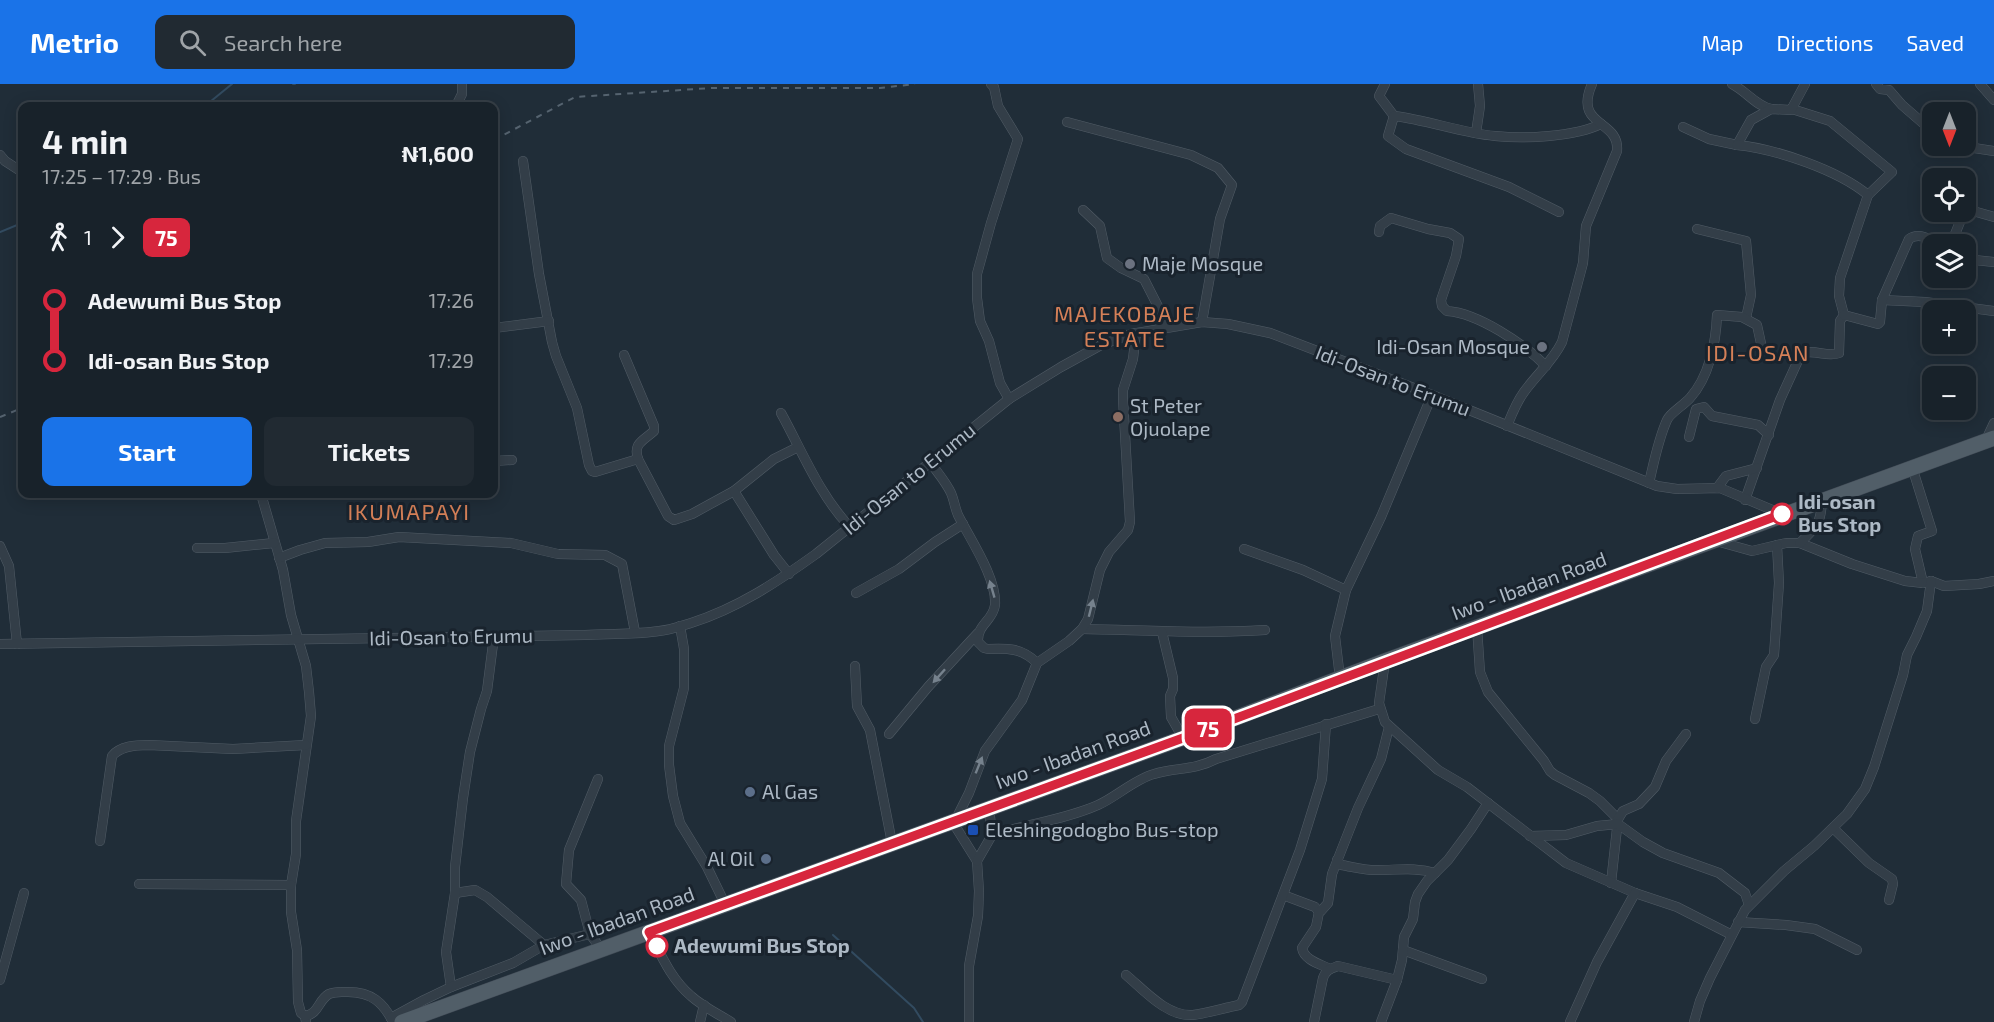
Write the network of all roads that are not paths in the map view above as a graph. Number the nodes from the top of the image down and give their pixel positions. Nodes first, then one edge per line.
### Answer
1 (992, 84) edge
2 (1385, 84) edge
3 (1478, 84) edge
4 (1592, 84) edge
5 (1732, 84) edge
6 (1805, 84) edge
7 (1876, 84) edge
8 (1980, 84) edge
9 (1994, 100) edge
10 (1771, 109) junction
11 (1792, 109) junction
12 (1394, 116) junction
13 (1067, 122) dead end
14 (1922, 122) edge
15 (1601, 124) junction
16 (1683, 128) dead end
17 (1476, 133) junction
18 (1737, 145) junction
19 (1976, 148) edge
20 (1994, 151) edge
21 (0, 155) edge
22 (523, 161) dead end
23 (18, 169) edge
24 (1868, 195) junction
25 (1083, 210) dead end
26 (1559, 212) dead end
27 (1976, 212) edge
28 (1994, 217) edge
29 (1697, 229) dead end
30 (1379, 232) dead end
31 (1922, 237) edge
32 (1976, 260) edge
33 (1994, 262) edge
34 (1882, 300) junction
35 (1994, 311) edge
36 (1844, 315) junction
37 (1746, 318) junction
38 (549, 321) junction
39 (1202, 322) junction
40 (1168, 326) junction
41 (498, 327) edge
42 (1136, 333) junction
43 (1762, 348) dead end
44 (624, 355) dead end
45 (1546, 366) junction
46 (1432, 395) junction
47 (1009, 399) junction
48 (781, 413) dead end
49 (1994, 423) edge
50 (1508, 426) junction
51 (1769, 435) junction
52 (1689, 437) dead end
53 (1990, 439) edge
54 (798, 447) junction
55 (638, 459) junction
56 (512, 460) dead end
57 (498, 461) edge
58 (930, 462) junction
59 (1912, 467) junction
60 (1757, 468) junction
61 (1649, 483) junction
62 (1717, 488) junction
63 (734, 491) junction
64 (262, 498) edge
65 (1745, 500) junction
66 (1822, 500) junction
67 (1782, 514) junction
68 (963, 524) junction
69 (849, 526) junction
70 (1713, 540) junction
71 (274, 543) junction
72 (1800, 543) junction
73 (1778, 545) junction
74 (0, 546) edge
75 (197, 548) dead end
76 (1244, 549) dead end
77 (279, 558) junction
78 (789, 573) junction
79 (1994, 581) edge
80 (1927, 582) junction
81 (1347, 590) junction
82 (856, 593) dead end
83 (680, 626) junction
84 (1477, 627) junction
85 (1082, 629) junction
86 (1265, 630) dead end
87 (635, 632) junction
88 (1162, 632) junction
89 (978, 633) junction
90 (494, 636) junction
91 (297, 639) junction
92 (0, 644) edge
93 (17, 644) junction
94 (1385, 661) junction
95 (1037, 663) junction
96 (855, 666) dead end
97 (1340, 678) junction
98 (1379, 709) junction
99 (1755, 719) dead end
100 (1326, 724) junction
101 (1389, 727) junction
102 (889, 734) dead end
103 (1686, 734) dead end
104 (1183, 738) junction
105 (306, 745) junction
106 (598, 779) dead end
107 (1488, 803) junction
108 (989, 807) junction
109 (954, 820) junction
110 (1618, 821) junction
111 (1833, 828) junction
112 (992, 835) junction
113 (1530, 836) junction
114 (100, 841) dead end
115 (892, 843) junction
116 (1337, 860) junction
117 (977, 861) junction
118 (1435, 873) junction
119 (1611, 883) junction
120 (140, 884) dead end
121 (291, 885) junction
122 (1635, 892) junction
123 (24, 893) dead end
124 (455, 893) junction
125 (1745, 893) junction
126 (1283, 894) junction
127 (1760, 896) junction
128 (1889, 900) dead end
129 (725, 904) junction
130 (1749, 905) junction
131 (1319, 912) junction
132 (1733, 931) junction
133 (649, 932) junction
134 (590, 934) junction
135 (544, 945) junction
136 (601, 949) junction
137 (1403, 950) junction
138 (1857, 950) dead end
139 (1330, 969) junction
140 (1126, 975) dead end
141 (1482, 979) dead end
142 (0, 980) edge
143 (1397, 980) junction
144 (451, 987) junction
145 (704, 1005) junction
146 (306, 1019) edge
147 (396, 1021) edge
148 (700, 1022) edge
149 (731, 1022) edge
150 (969, 1022) edge
151 (1314, 1022) edge
152 (1381, 1022) edge
153 (1570, 1022) edge
154 (1694, 1022) edge

1 - 47 street
2 - 12 street
3 - 17 street
4 - 15 street
5 - 10 street
6 - 11 street
7 - 14 street
8 - 9 street
10 - 11 street
10 - 18 street
11 - 24 street
12 - 17 street
12 - 26 street
13 - 39 street
15 - 17 street
15 - 45 street
16 - 18 street
18 - 24 street
19 - 20 street
21 - 23 street
22 - 38 street
24 - 36 street
25 - 40 street
27 - 28 street
29 - 37 street
30 - 45 street
31 - 34 street
32 - 33 street
34 - 35 street
34 - 36 street
36 - 51 street
37 - 43 street
37 - 61 street
38 - 41 street
38 - 55 street
39 - 40 street, Idi-Osan to Erumu
39 - 46 street, Idi-Osan to Erumu
40 - 42 street, Idi-Osan to Erumu
42 - 47 street, Idi-Osan to Erumu
85 -> 42 street
44 - 55 street
45 - 50 street
46 - 50 street, Idi-Osan to Erumu
46 - 81 street
47 - 58 street, Idi-Osan to Erumu
48 - 54 street
49 - 53 street
50 - 61 street, Idi-Osan to Erumu
51 - 52 street
51 - 60 street
53 - 59 main road, Iwo - Ibadan Road
54 - 63 street
54 - 69 street
55 - 63 street
56 - 57 street
58 - 68 street
58 - 69 street, Idi-Osan to Erumu
59 - 66 main road, Iwo - Ibadan Road
59 - 80 street
60 - 62 street
60 - 65 street
61 - 62 street, Idi-Osan to Erumu
62 - 65 street, Idi-Osan to Erumu
63 - 78 street
64 - 71 street
65 - 67 street, Idi-Osan to Erumu
66 - 67 main road, Iwo - Ibadan Road
66 - 72 street
67 - 70 main road, Iwo - Ibadan Road
68 - 82 street
89 -> 68 street
69 - 78 street, Idi-Osan to Erumu
70 - 73 street
70 - 84 main road, Iwo - Ibadan Road
71 - 75 street
71 - 77 street
72 - 73 street
72 - 80 street
73 - 99 street
74 - 93 street
76 - 81 street
77 - 87 street
77 - 91 street
78 - 83 street, Idi-Osan to Erumu
79 - 80 street
80 - 111 street
81 - 97 street
83 - 87 street, Idi-Osan to Erumu
83 - 129 street
84 - 94 main road, Iwo - Ibadan Road
84 - 110 street
85 - 88 street
85 - 95 street
86 - 88 street
87 - 90 street, Idi-Osan to Erumu
88 - 104 street
89 - 95 street
89 -> 102 street
90 - 91 street, Idi-Osan to Erumu
90 - 124 street
91 - 93 street, Idi-Osan to Erumu
91 - 105 street
92 - 93 street, Idi-Osan to Erumu
94 - 97 main road, Iwo - Ibadan Road
94 - 98 street
109 -> 95 street
96 - 115 street
97 - 104 main road, Iwo - Ibadan Road
98 - 100 street
98 - 101 street
100 - 112 street
100 - 126 street
101 - 107 street
101 - 116 street
103 - 110 street
104 - 108 main road, Iwo - Ibadan Road
105 - 114 street
105 - 121 street
106 - 134 street
107 - 113 street
107 - 118 street
108 - 109 main road, Iwo - Ibadan Road
108 - 112 street
109 - 115 main road, Iwo - Ibadan Road
109 - 117 street
110 - 113 street
110 - 119 street
110 - 125 street
111 - 127 street
111 - 128 street
112 - 117 street
113 - 119 street
115 - 129 main road, Iwo - Ibadan Road
116 - 118 street
116 - 131 street
117 - 150 street
118 - 137 street
119 - 122 street
120 - 121 street
121 - 146 street
122 - 132 street
122 - 153 street
123 - 142 street
124 - 135 street
124 - 144 street
125 - 127 street
125 - 130 street
126 - 131 street
126 - 140 street
127 - 130 street
129 - 133 main road, Iwo - Ibadan Road
130 - 132 street
131 - 139 street
132 - 138 street
132 - 154 street
133 - 136 main road, Iwo - Ibadan Road
133 - 145 street
134 - 135 street
134 - 136 street
135 - 144 street
136 - 147 main road, Iwo - Ibadan Road
137 - 141 street
137 - 143 street
139 - 143 street
139 - 151 street
143 - 152 street
144 - 147 street
145 - 148 street
145 - 149 street
146 - 147 street

